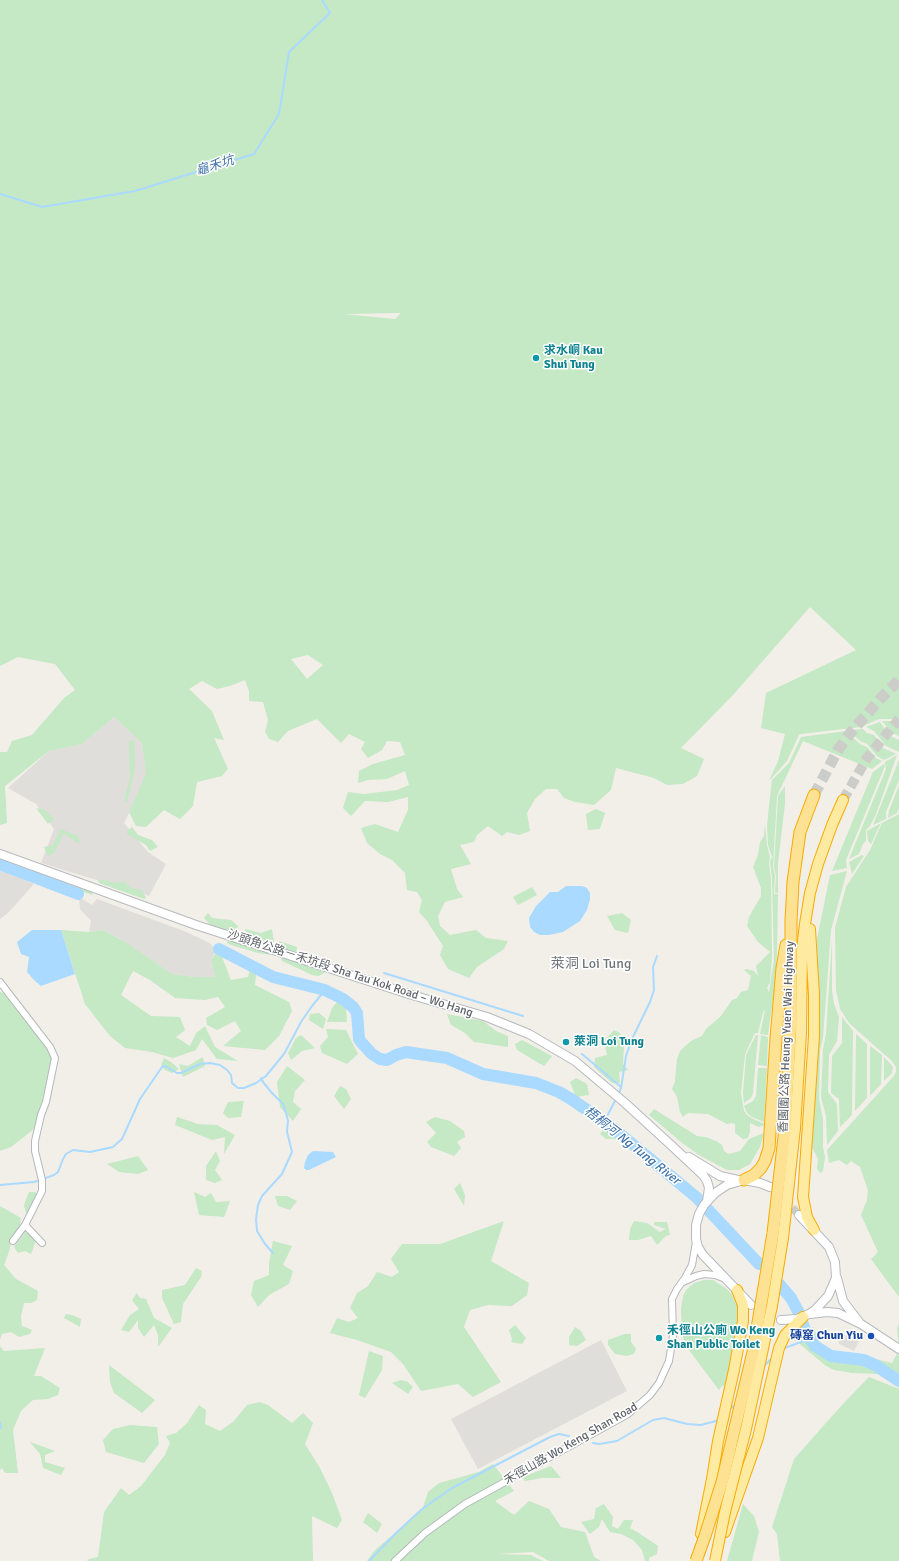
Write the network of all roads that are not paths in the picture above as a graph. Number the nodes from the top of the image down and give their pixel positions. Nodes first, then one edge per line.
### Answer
1 (814, 795) tunnel mouth
2 (843, 800) tunnel mouth
3 (0, 854) edge
4 (809, 899) junction
5 (791, 921) junction
6 (0, 982) edge
7 (790, 1128) junction
8 (672, 1146) junction
9 (741, 1180) junction
10 (770, 1187) dead end
11 (712, 1191) junction
12 (800, 1215) tunnel mouth
13 (25, 1224) junction
14 (814, 1230) junction
15 (696, 1236) junction
16 (14, 1241) dead end
17 (42, 1243) dead end
18 (836, 1273) junction
19 (726, 1280) junction
20 (680, 1284) junction
21 (736, 1290) junction
22 (751, 1304) dead end
23 (811, 1313) junction
24 (781, 1320) dead end
25 (791, 1323) junction
26 (861, 1324) junction
27 (899, 1349) edge
28 (395, 1561) edge
29 (695, 1561) edge
30 (716, 1561) edge

1 - 5 highway, 香園圍公路 Heung Yuen Wai Highway
2 - 4 highway, 香園圍公路 Heung Yuen Wai Highway
3 - 8 main road, 沙頭角公路－禾坑段 Sha Tau Kok Road – Wo Hang
4 - 7 highway, 香園圍公路 Heung Yuen Wai Highway
4 - 14 highway
5 - 7 highway, 香園圍公路 Heung Yuen Wai Highway
5 - 9 highway
6 - 13 street
7 - 29 highway, 香園圍公路 Heung Yuen Wai Highway, bridge
7 - 30 highway, 香園圍公路 Heung Yuen Wai Highway, bridge
8 - 9 main road, 沙頭角公路－禾坑段 Sha Tau Kok Road – Wo Hang
8 - 11 main road, 沙頭角公路－禾坑段 Sha Tau Kok Road – Wo Hang
9 - 10 main road, 沙頭角公路－禾坑段 Sha Tau Kok Road – Wo Hang
9 - 11 main road
11 - 15 main road
12 - 14 main road
13 - 16 street
13 - 17 street
14 - 18 main road
15 - 19 main road
15 - 20 street, 禾徑山路 Wo Keng Shan Road
18 - 23 main road
18 - 26 main road
19 - 20 street
19 - 21 main road
20 - 28 street, 禾徑山路 Wo Keng Shan Road
21 - 22 main road
21 - 29 highway, bridge
23 - 25 highway
23 - 26 main road
24 - 25 main road
25 - 30 highway, bridge
26 - 27 main road

